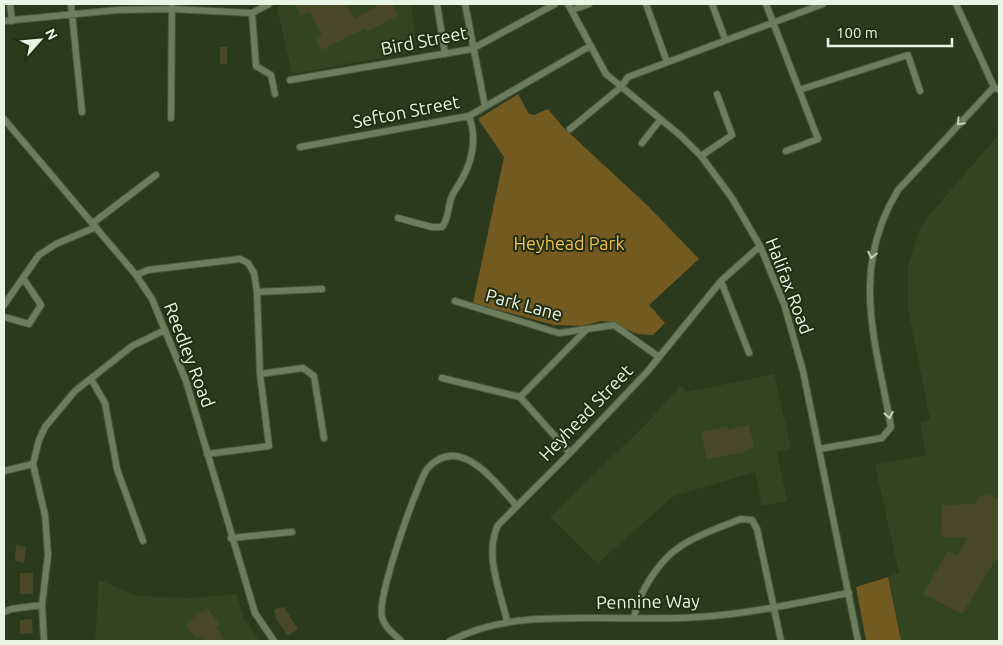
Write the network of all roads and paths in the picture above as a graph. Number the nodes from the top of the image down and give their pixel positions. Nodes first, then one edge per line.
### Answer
1 (10, 4) edge
2 (71, 4) edge
3 (269, 4) edge
4 (437, 4) edge
5 (465, 4) edge
6 (555, 4) edge
7 (589, 4) edge
8 (646, 4) edge
9 (712, 4) edge
10 (766, 4) edge
11 (822, 4) edge
12 (956, 4) edge
13 (117, 7) edge
14 (172, 7) edge
15 (570, 7) edge
16 (252, 12) junction
17 (73, 15) junction
18 (12, 20) junction
19 (4, 21) edge
20 (773, 22) junction
21 (725, 39) junction
22 (590, 46) junction
23 (472, 48) junction
24 (445, 54) junction
25 (667, 62) junction
26 (290, 80) dead end
27 (621, 87) junction
28 (996, 88) edge
29 (799, 90) junction
30 (920, 91) dead end
31 (275, 94) dead end
32 (717, 94) dead end
33 (485, 106) junction
34 (82, 112) dead end
35 (469, 116) junction
36 (171, 118) dead end
37 (4, 119) edge
38 (660, 120) junction
39 (570, 129) dead end
40 (642, 142) dead end
41 (300, 147) dead end
42 (786, 151) dead end
43 (701, 156) junction
44 (156, 175) dead end
45 (398, 218) dead end
46 (95, 225) junction
47 (760, 246) junction
48 (136, 275) junction
49 (23, 278) junction
50 (721, 281) junction
51 (322, 289) dead end
52 (257, 292) junction
53 (454, 301) dead end
54 (4, 305) edge
55 (4, 317) edge
56 (587, 329) junction
57 (165, 330) junction
58 (749, 353) dead end
59 (659, 357) junction
60 (260, 374) junction
61 (442, 378) dead end
62 (91, 379) junction
63 (520, 397) junction
64 (324, 438) dead end
65 (819, 449) junction
66 (570, 453) junction
67 (207, 454) junction
68 (33, 464) junction
69 (4, 471) edge
70 (516, 505) junction
71 (292, 532) dead end
72 (232, 538) junction
73 (143, 541) dead end
74 (849, 593) junction
75 (42, 605) junction
76 (773, 607) junction
77 (4, 612) edge
78 (634, 618) junction
79 (507, 621) junction
80 (44, 641) edge
81 (274, 641) edge
82 (401, 641) edge
83 (450, 641) edge
84 (781, 641) edge
85 (858, 641) edge

1 - 18 street
2 - 17 street
3 - 16 street
4 - 24 street
5 - 23 street
6 - 23 street, Bird Street
7 - 15 street
8 - 25 street
9 - 21 street
10 - 20 street
11 - 20 street
12 - 28 street
13 - 14 street
13 - 17 street
14 - 16 street
14 - 36 street
15 - 22 street, Halifax Road
16 - 31 street
17 - 18 street
17 - 34 street
18 - 19 street
20 - 21 street
20 - 29 street
21 - 25 street
22 - 27 street, Halifax Road
22 - 33 street, Sefton Street
23 - 24 street, Bird Street
23 - 33 street
24 - 26 street, Bird Street
25 - 27 street
27 - 38 street, Halifax Road
27 - 39 street
28 -> 65 street
29 - 30 street
29 - 42 street
32 - 43 street
33 - 35 street, Sefton Street
35 - 41 street, Sefton Street
35 - 45 street
37 - 46 street, Reedley Road
38 - 40 street
38 - 43 street, Halifax Road
43 - 47 street, Halifax Road
44 - 46 street
46 - 48 street, Reedley Road
46 - 49 street
47 - 50 street, Heyhead Street
47 - 65 street, Halifax Road
48 - 52 street
48 - 57 street, Reedley Road
49 - 54 street
49 - 55 street
50 - 58 street
50 - 59 street, Heyhead Street
51 - 52 street
52 - 60 street
53 - 56 street, Park Lane
56 - 59 street, Park Lane
56 - 63 street
57 - 62 street
57 - 67 street, Reedley Road
59 - 66 street, Heyhead Street
60 - 64 street
60 - 67 street
61 - 63 street
62 - 68 street
62 - 73 street
63 - 66 street
65 - 74 street, Halifax Road
66 - 70 street, Heyhead Street
67 - 72 street, Reedley Road
68 - 69 street
68 - 75 street
70 - 79 street, Heyhead Street
70 - 82 street
71 - 72 street
72 - 81 street, Reedley Road
74 - 76 street, Pennine Way
74 - 85 street, Halifax Road
75 - 77 street
75 - 80 street
76 - 78 street, Pennine Way
76 - 78 street
76 - 84 street
78 - 79 street, Pennine Way
79 - 83 street, Pennine Way

